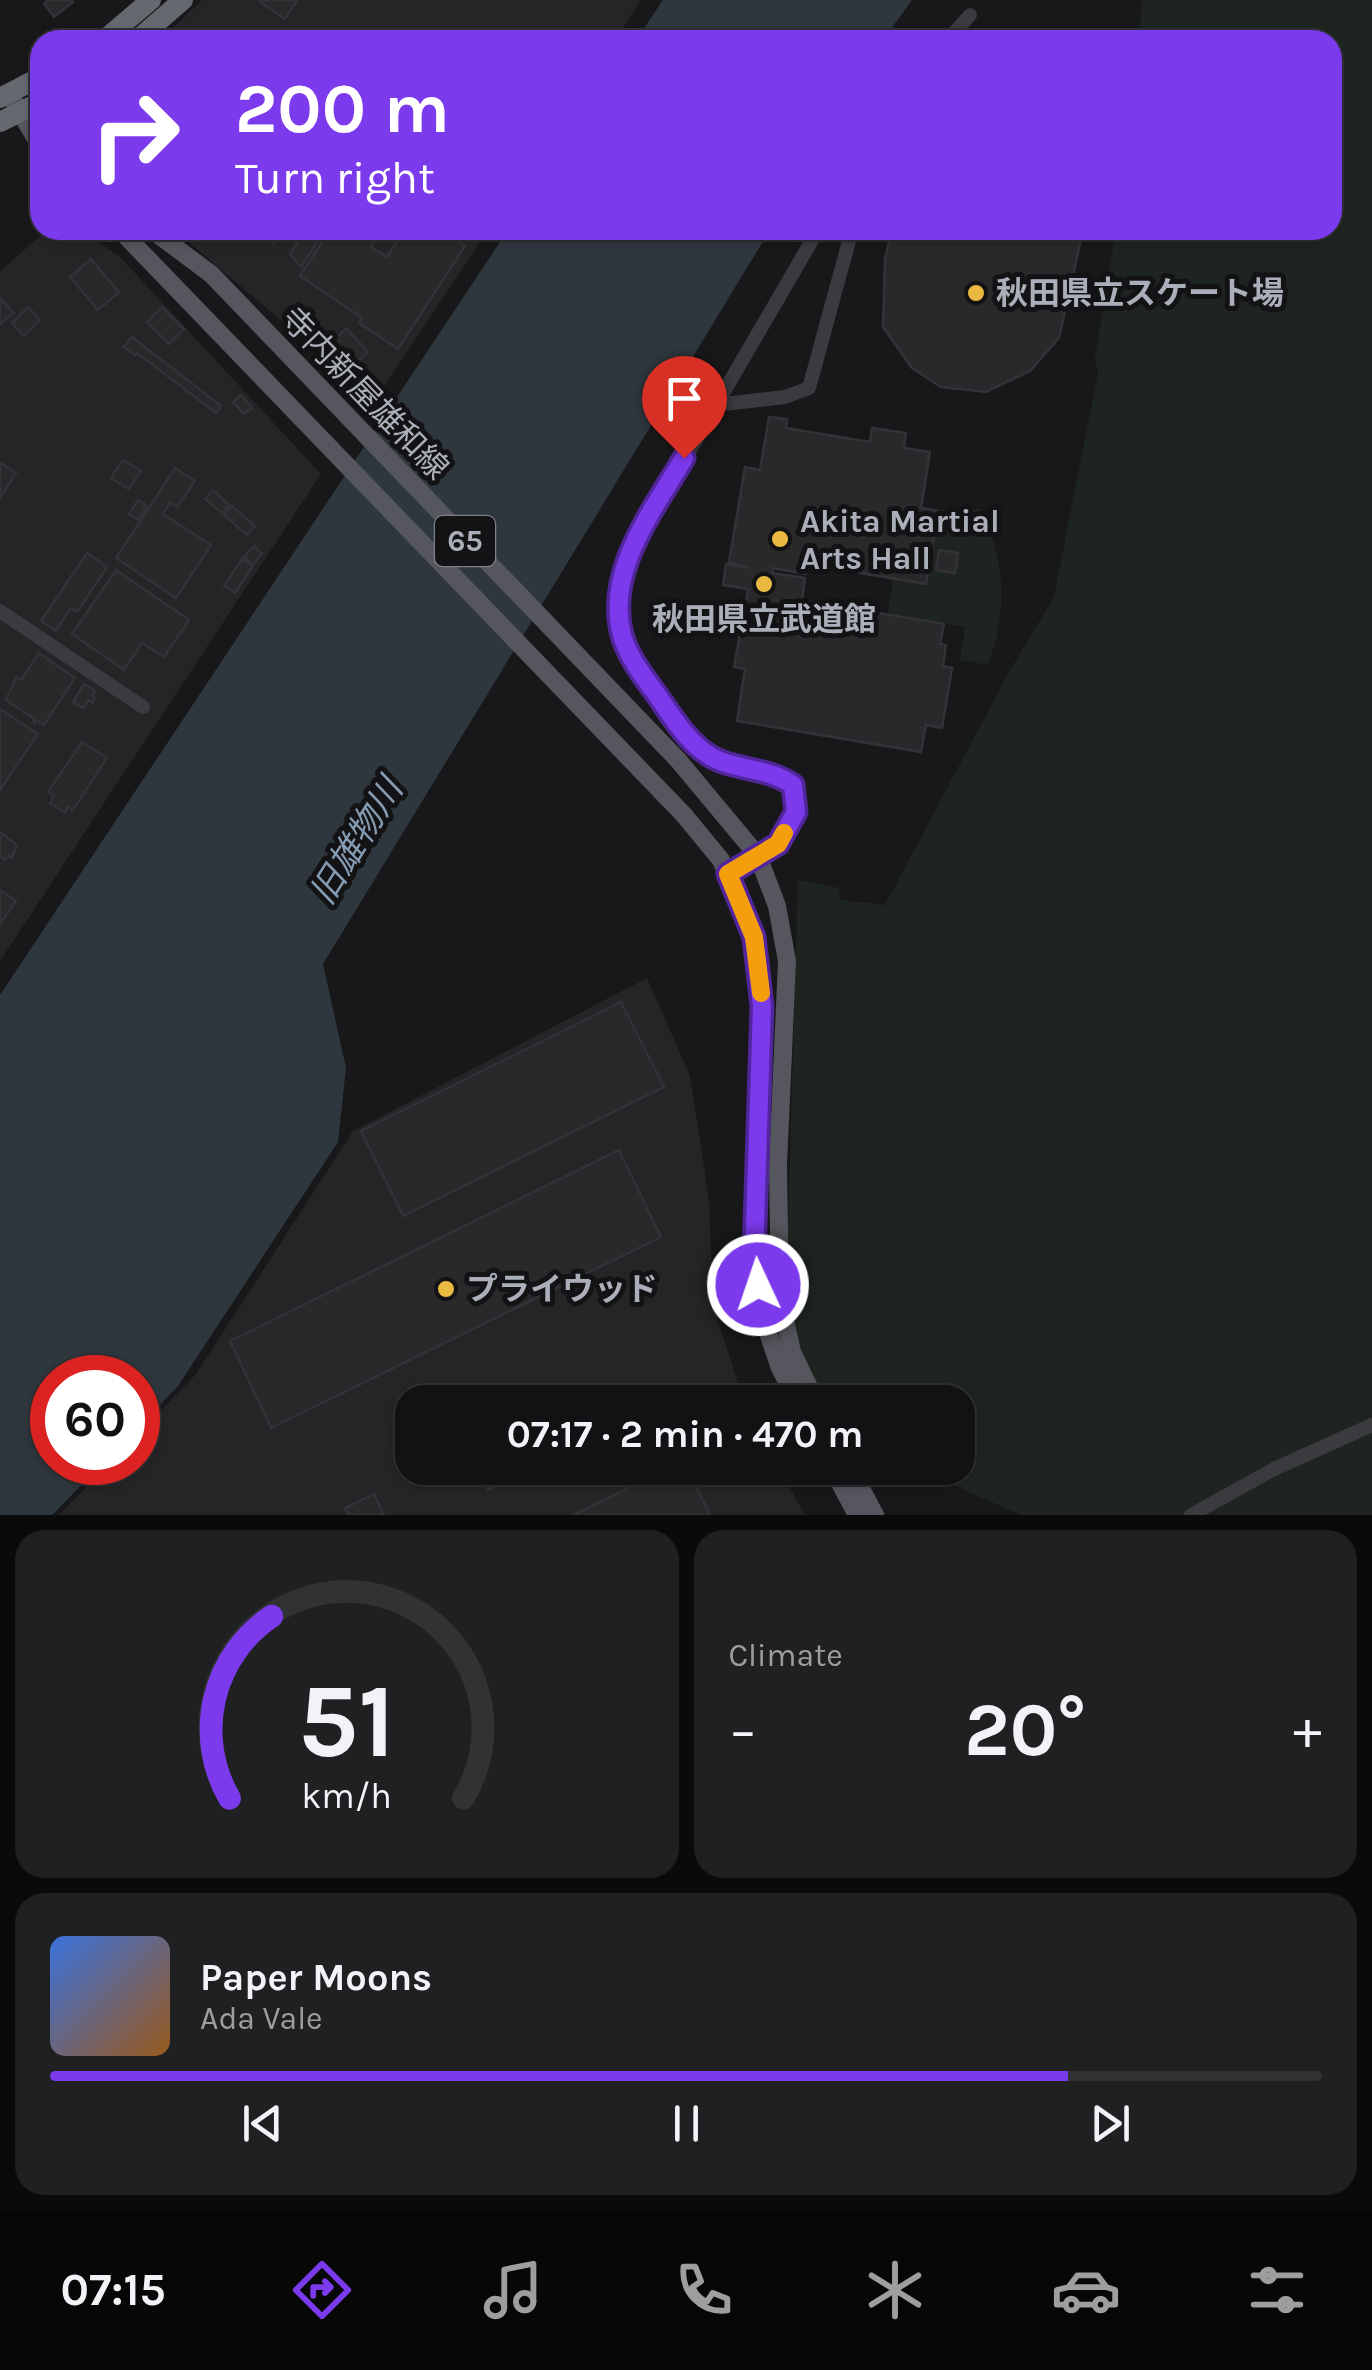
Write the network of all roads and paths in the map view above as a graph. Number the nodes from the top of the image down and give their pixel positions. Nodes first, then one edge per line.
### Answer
1 (151, 0) edge
2 (183, 0) edge
3 (970, 15) dead end
4 (116, 30) edge
5 (149, 30) edge
6 (957, 30) edge
7 (30, 81) edge
8 (3, 93) edge
9 (30, 107) edge
10 (0, 122) edge
11 (129, 240) edge
12 (166, 240) edge
13 (812, 240) edge
14 (849, 240) edge
15 (715, 405) junction
16 (0, 612) edge
17 (143, 707) dead end
18 (758, 856) junction
19 (728, 874) junction
20 (789, 1385) edge
21 (808, 1385) edge
22 (1372, 1425) edge
23 (841, 1485) edge
24 (859, 1485) edge
25 (857, 1515) edge
26 (875, 1515) edge
27 (1191, 1515) edge

1 - 4 highway
2 - 5 highway
3 - 6 street
7 - 8 highway
8 - 9 main road
9 - 10 highway
11 - 19 main road, 寺内新屋雄和線 / 65
12 - 18 main road, 寺内新屋雄和線 / 65
13 - 15 street
14 - 15 street
15 - 18 street
16 - 17 street
18 - 19 street
18 - 21 main road, 寺内新屋雄和線 / 65
19 - 20 main road, 寺内新屋雄和線 / 65
22 - 27 street
23 - 25 main road
24 - 26 main road

